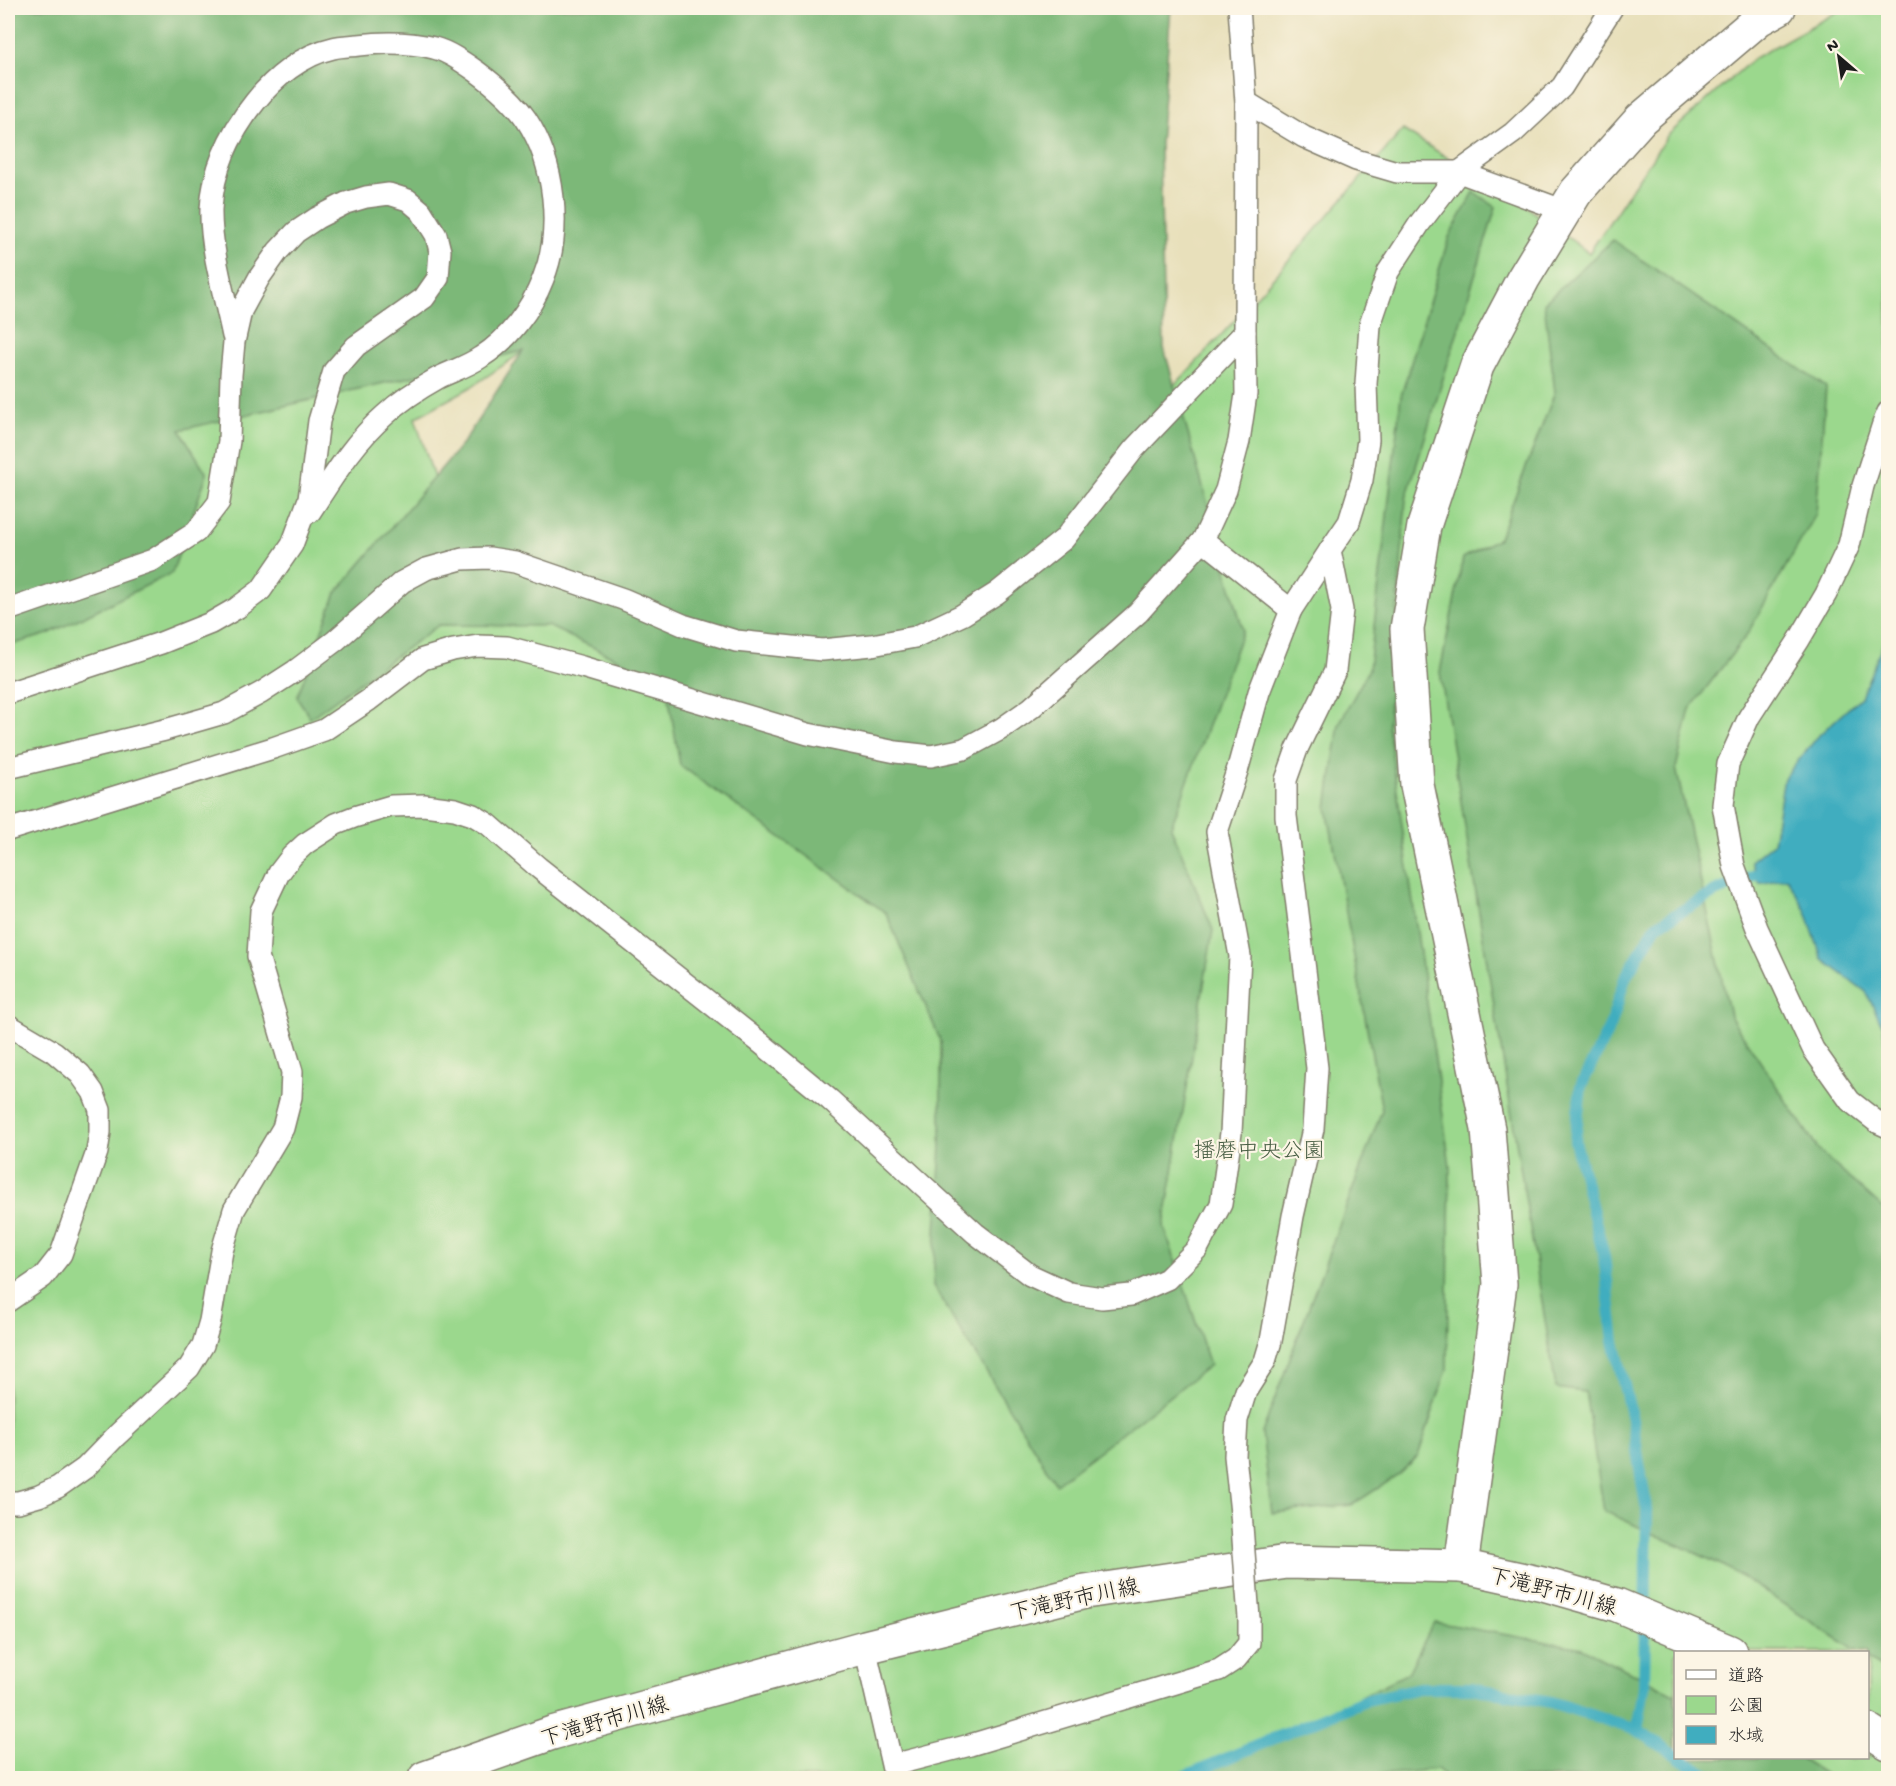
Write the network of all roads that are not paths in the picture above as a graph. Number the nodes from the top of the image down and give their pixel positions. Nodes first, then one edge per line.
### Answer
1 (1239, 8) edge
2 (1612, 8) edge
3 (1779, 8) edge
4 (1246, 102) junction
5 (1459, 172) junction
6 (1565, 211) junction
7 (1245, 332) junction
8 (234, 342) junction
9 (1888, 412) edge
10 (298, 529) junction
11 (1203, 540) junction
12 (1330, 550) junction
13 (8, 610) edge
14 (1291, 610) junction
15 (8, 693) edge
16 (8, 768) edge
17 (8, 830) edge
18 (8, 1025) edge
19 (1888, 1127) edge
20 (8, 1301) edge
21 (8, 1502) edge
22 (1461, 1566) junction
23 (865, 1647) junction
24 (1725, 1651) edge
25 (1869, 1731) edge
26 (1888, 1743) edge
27 (894, 1772) edge
28 (425, 1779) edge

1 - 4 lane
2 - 5 lane
3 - 6 street
4 - 5 lane
4 - 7 lane
5 - 6 lane
5 - 12 lane
6 - 22 street
7 - 11 lane
7 - 16 lane
8 - 10 lane
8 - 10 lane
8 - 13 lane
9 - 19 lane
10 - 15 lane
11 - 14 lane
11 - 17 lane
12 - 14 lane
12 - 27 lane, bridge
14 - 21 lane
18 - 20 lane
22 - 23 street, 下滝野市川線
22 - 24 street, 下滝野市川線
23 - 27 lane
23 - 28 street, 下滝野市川線
25 - 26 street

